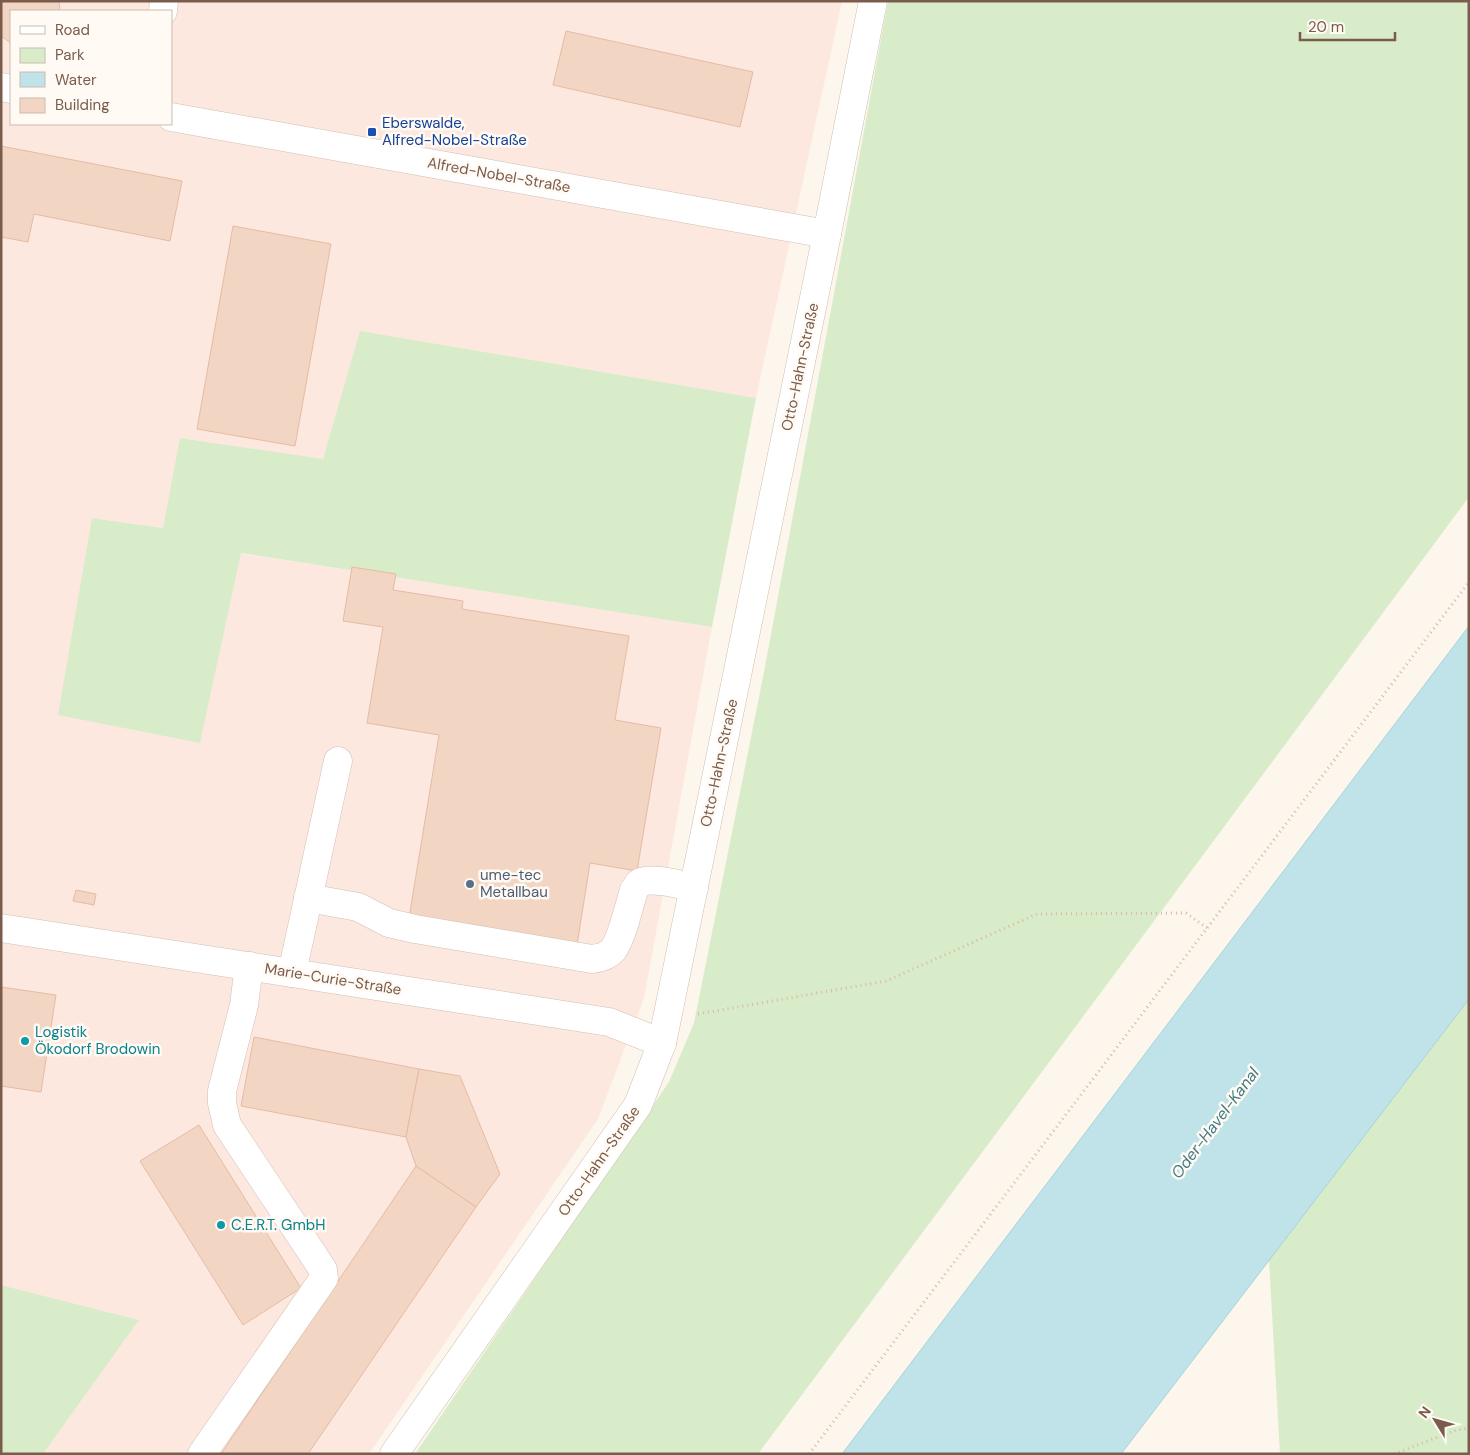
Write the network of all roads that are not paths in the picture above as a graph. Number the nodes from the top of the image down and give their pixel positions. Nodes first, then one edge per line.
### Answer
1 (873, 1) edge
2 (172, 117) edge
3 (827, 234) junction
4 (338, 761) dead end
5 (694, 888) junction
6 (308, 898) junction
7 (1, 928) edge
8 (249, 966) junction
9 (292, 973) junction
10 (665, 1031) junction
11 (202, 1454) edge
12 (394, 1454) edge

1 - 3 street, Otto-Hahn-Straße
2 - 3 street, Alfred-Nobel-Straße
3 - 5 street, Otto-Hahn-Straße
4 - 6 street
5 - 6 street
5 - 10 street, Otto-Hahn-Straße
6 - 9 street
7 - 8 street, Marie-Curie-Straße
8 - 9 street, Marie-Curie-Straße
8 - 11 street
9 - 10 street, Marie-Curie-Straße
10 - 12 street, Otto-Hahn-Straße

